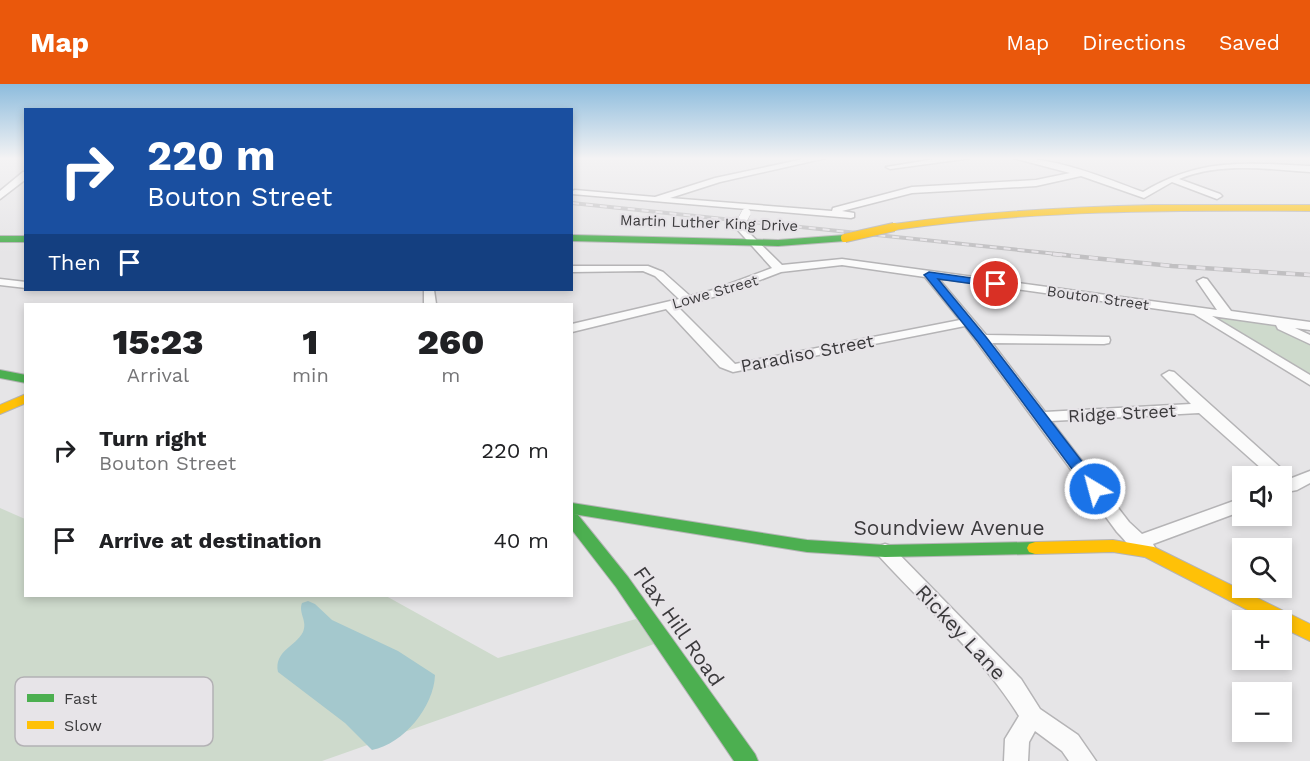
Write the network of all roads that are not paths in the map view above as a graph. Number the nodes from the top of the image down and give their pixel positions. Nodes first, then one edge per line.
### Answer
1 (688, 190) edge
2 (919, 190) edge
3 (1129, 190) edge
4 (1153, 190) edge
5 (1200, 190) edge
6 (573, 193) edge
7 (1217, 196) dead end
8 (655, 200) junction
9 (1310, 208) edge
10 (748, 211) junction
11 (825, 213) junction
12 (851, 215) dead end
13 (573, 238) edge
14 (0, 239) edge
15 (24, 239) edge
16 (753, 243) junction
17 (0, 246) edge
18 (24, 246) edge
19 (573, 269) edge
20 (779, 269) junction
21 (929, 275) junction
22 (1203, 281) dead end
23 (0, 282) edge
24 (24, 285) edge
25 (688, 300) junction
26 (669, 305) junction
27 (1196, 311) junction
28 (1227, 315) junction
29 (968, 322) junction
30 (1274, 322) junction
31 (1310, 326) edge
32 (573, 328) edge
33 (982, 339) junction
34 (1104, 340) dead end
35 (1310, 340) edge
36 (0, 374) edge
37 (1169, 375) dead end
38 (24, 379) edge
39 (1310, 381) edge
40 (24, 399) edge
41 (1203, 408) junction
42 (0, 410) edge
43 (1041, 417) junction
44 (1263, 466) edge
45 (1310, 477) edge
46 (1292, 485) edge
47 (573, 508) edge
48 (1232, 508) edge
49 (573, 520) edge
50 (1144, 547) junction
51 (885, 551) junction
52 (1310, 633) edge
53 (1032, 716) junction
54 (747, 761) edge
55 (1016, 761) edge
56 (1084, 761) edge

1 - 8 street
2 - 11 street
3 - 4 street
5 - 7 street
6 - 8 street
8 - 10 street
9 - 16 main road, Martin Luther King Drive, bridge
10 - 11 street
10 - 16 street, Lowe Street, bridge
11 - 12 street
13 - 16 main road, Martin Luther King Drive
14 - 15 main road
16 - 20 street, Lowe Street
17 - 18 main road
19 - 25 street
20 - 21 street, Bouton Street
20 - 25 street, Lowe Street
21 - 27 street, Bouton Street
21 - 29 street
22 - 28 street
23 - 24 street
25 - 26 street, Lowe Street
26 - 29 street, Paradiso Street
26 - 32 street, Lowe Street
27 - 28 street, Bouton Street
27 - 39 street
28 - 30 street, Bouton Street
29 - 33 street
30 - 31 street, Bouton Street
30 - 35 street
33 - 34 street
33 - 43 street
36 - 38 main road
37 - 41 street
40 - 42 main road
41 - 43 street, Ridge Street
41 - 44 street
43 - 50 street
45 - 46 street
47 - 51 main road, Soundview Avenue
48 - 50 street
49 - 54 main road, Flax Hill Road
50 - 51 main road, Soundview Avenue
50 - 52 main road, Soundview Avenue
51 - 53 street, Rickey Lane
53 - 55 street
53 - 56 street, Rickey Lane

